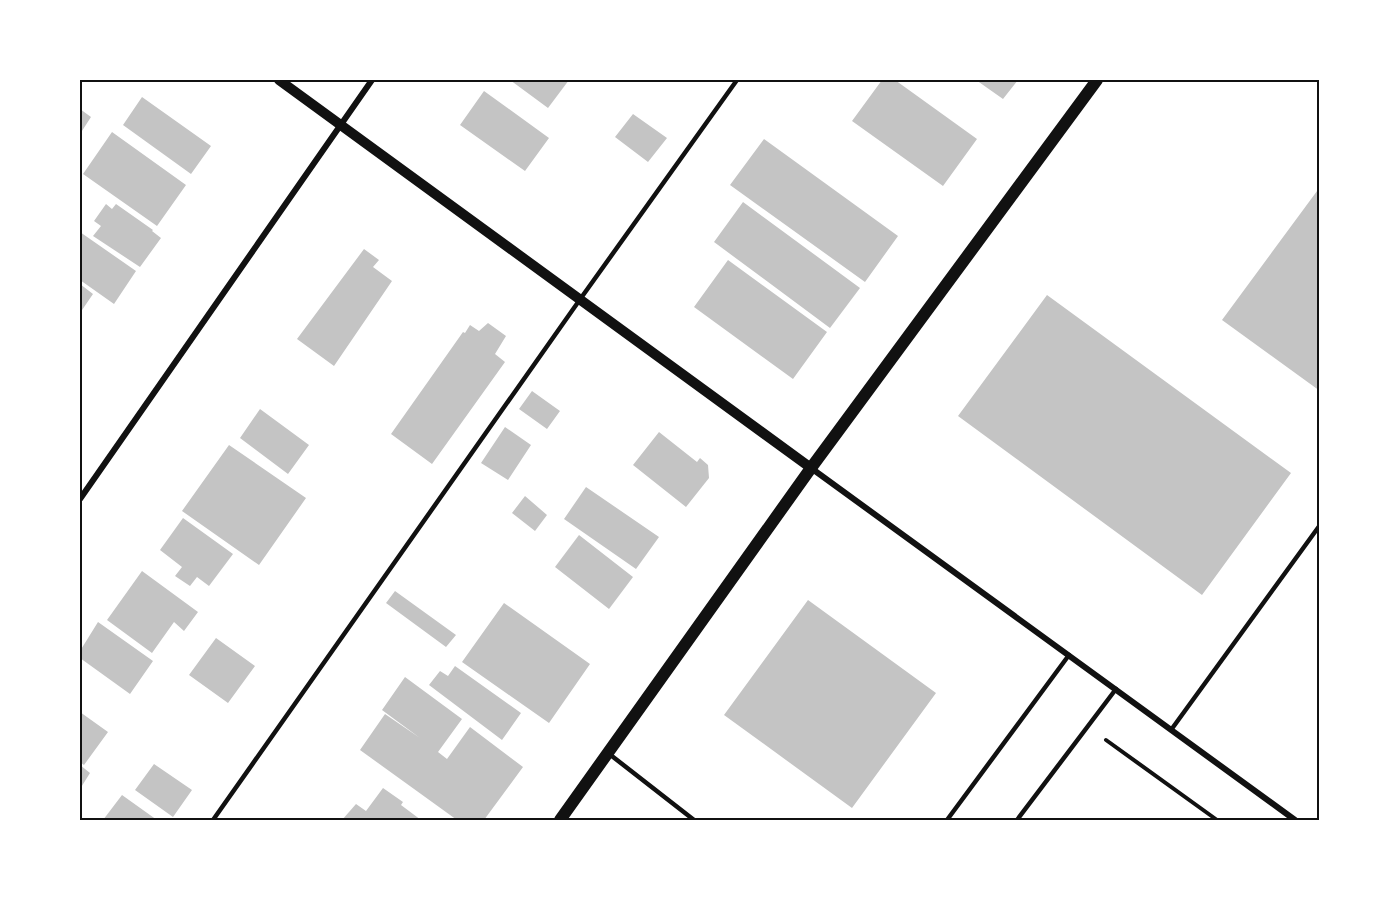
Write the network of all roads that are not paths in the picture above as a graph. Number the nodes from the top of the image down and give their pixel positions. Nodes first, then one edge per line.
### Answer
1 (279, 80) edge
2 (372, 80) edge
3 (737, 80) edge
4 (1097, 80) edge
5 (339, 124) junction
6 (581, 298) junction
7 (811, 468) junction
8 (80, 499) edge
9 (1320, 525) edge
10 (1069, 655) junction
11 (1116, 689) junction
12 (1171, 730) junction
13 (608, 753) junction
14 (213, 820) edge
15 (560, 820) edge
16 (694, 820) edge
17 (947, 820) edge
18 (1017, 820) edge
19 (1295, 820) edge

1 - 5 street
2 - 5 street
3 - 6 lane
4 - 7 main road
5 - 6 street
5 - 8 street
6 - 7 street
6 - 14 lane
7 - 10 street
7 - 13 main road
9 - 12 lane
10 - 11 street
10 - 17 lane
11 - 12 street
11 - 18 lane
12 - 19 street
13 - 15 main road
13 - 16 lane

